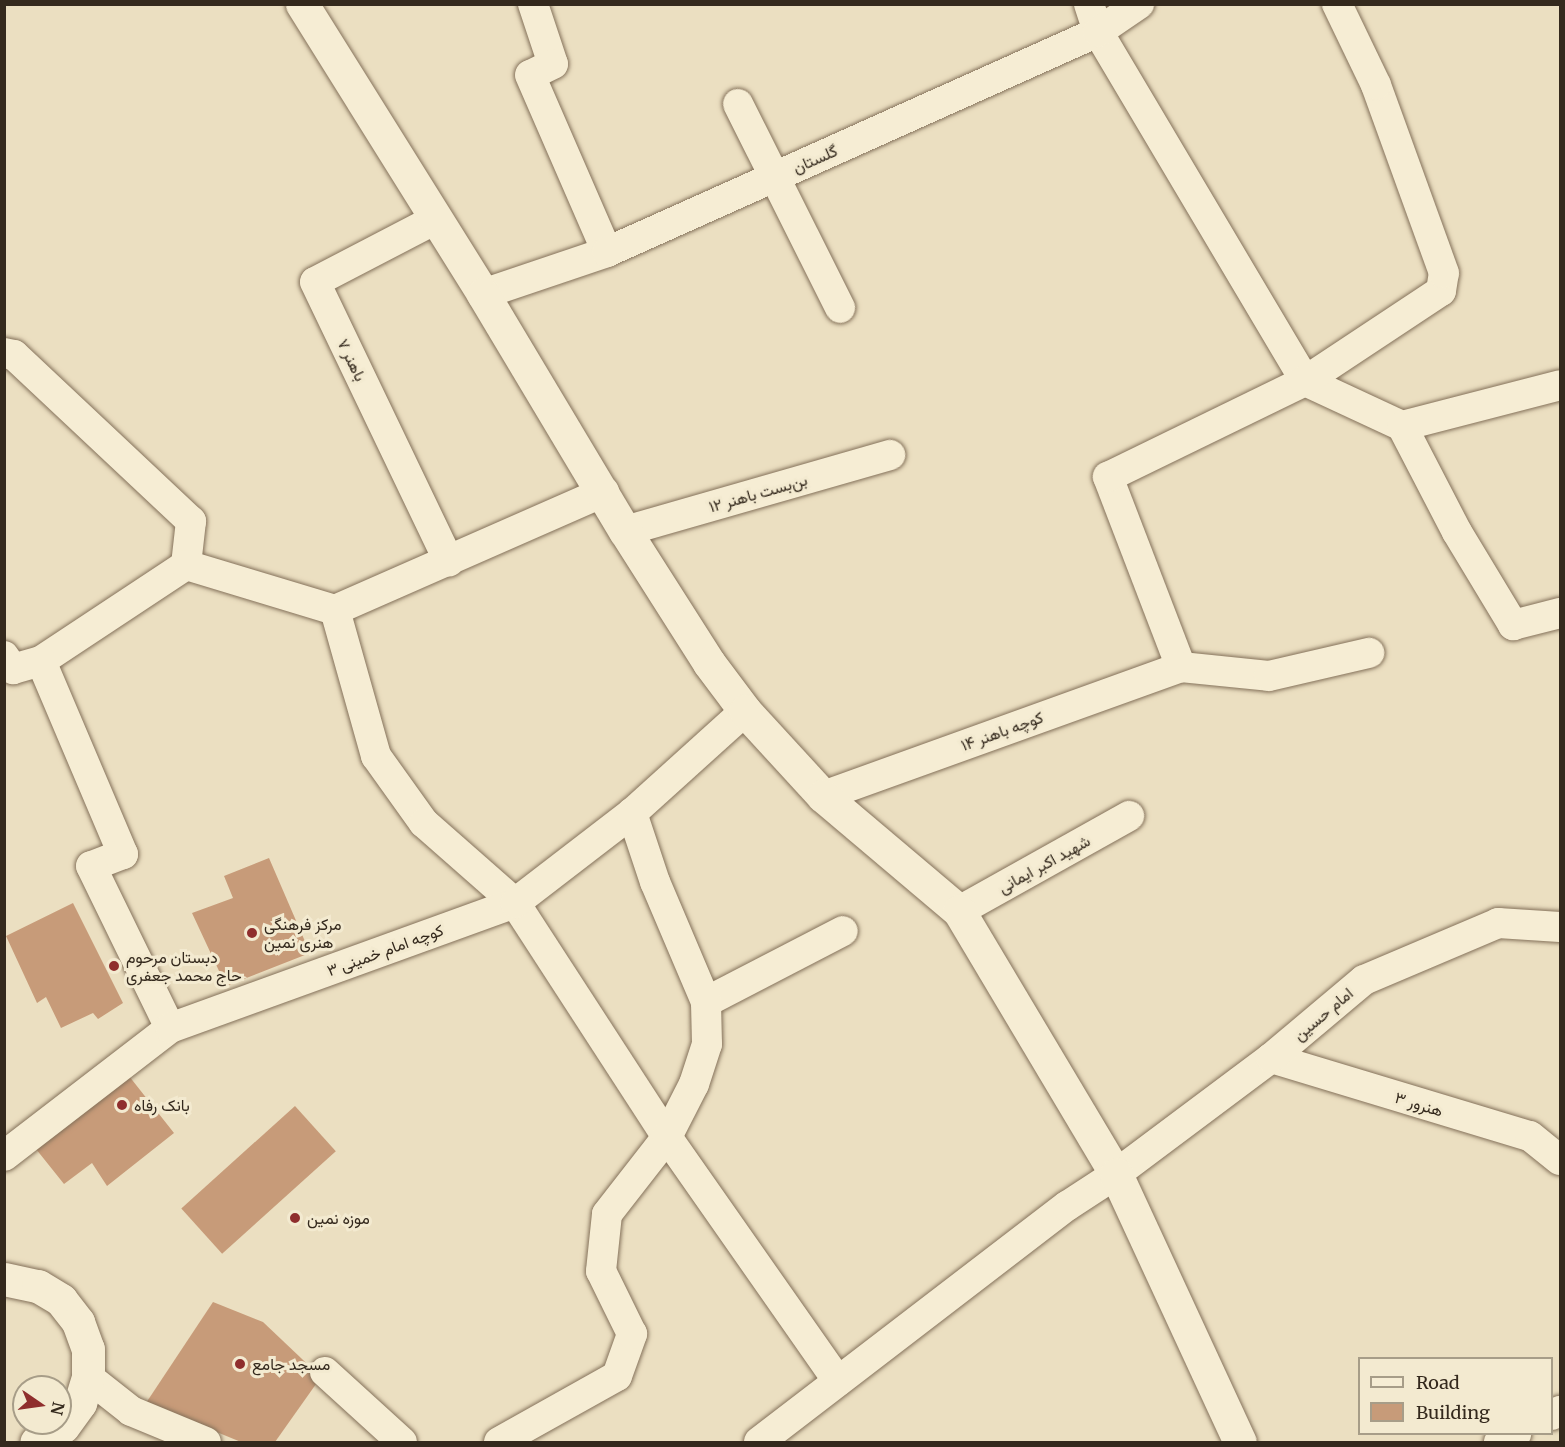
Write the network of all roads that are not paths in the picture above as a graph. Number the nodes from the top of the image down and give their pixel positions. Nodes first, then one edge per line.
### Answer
1 (302, 4) edge
2 (533, 4) edge
3 (1139, 4) edge
4 (1337, 4) edge
5 (1094, 18) edge
6 (738, 104) dead end
7 (775, 177) junction
8 (436, 219) junction
9 (607, 252) junction
10 (483, 294) junction
11 (840, 308) dead end
12 (4, 353) edge
13 (1305, 381) junction
14 (1560, 385) edge
15 (1402, 426) junction
16 (890, 455) dead end
17 (604, 492) junction
18 (625, 531) junction
19 (449, 562) junction
20 (186, 565) junction
21 (335, 610) junction
22 (1560, 613) edge
23 (1369, 653) dead end
24 (4, 656) edge
25 (41, 661) junction
26 (1181, 667) junction
27 (745, 711) junction
28 (823, 796) junction
29 (632, 813) junction
30 (1129, 816) dead end
31 (515, 903) junction
32 (959, 911) junction
33 (1560, 927) edge
34 (843, 932) dead end
35 (706, 1002) junction
36 (170, 1028) junction
37 (1271, 1059) junction
38 (667, 1137) junction
39 (4, 1156) edge
40 (1560, 1160) edge
41 (1116, 1174) junction
42 (4, 1279) edge
43 (325, 1372) dead end
44 (88, 1377) junction
45 (838, 1381) junction
46 (1514, 1435) edge
47 (40, 1442) edge
48 (206, 1443) edge
49 (402, 1443) edge
50 (499, 1443) edge
51 (759, 1443) edge
52 (1240, 1443) edge
53 (1499, 1443) edge

1 - 8 street
2 - 9 street
3 - 5 street, گلستان
4 - 13 street
5 - 7 street, گلستان
5 - 13 street
6 - 7 street
7 - 9 street, گلستان
7 - 11 street
8 - 10 street
8 - 19 street, باهنر ۷
9 - 10 street, گلستان
10 - 17 street
12 - 20 street
13 - 15 street
13 - 26 street
14 - 15 street
15 - 22 street
16 - 18 street, بن‌بست باهنر ۱۲
17 - 18 street
17 - 19 street
18 - 27 street
19 - 21 street
20 - 21 street
20 - 25 street
21 - 31 street
23 - 26 street
24 - 25 street
25 - 36 street
26 - 28 street, کوچه باهنر ۱۴
27 - 28 street
27 - 29 street, کوچه امام خمینی ۳
28 - 32 street
29 - 31 street, کوچه امام خمینی ۳
29 - 35 street
30 - 32 street, شهید اکبر ایمانی
31 - 36 street, کوچه امام خمینی ۳
31 - 38 street
32 - 41 street
33 - 37 street, امام حسین
34 - 35 street
35 - 38 street
36 - 39 street, کوچه امام خمینی ۳
37 - 40 street, هنرور ۳
37 - 41 street, امام حسین
38 - 45 street
38 - 50 street
41 - 45 street, امام حسین
41 - 52 street
42 - 44 street
43 - 49 street
44 - 47 street
44 - 48 street
45 - 51 street, امام حسین
46 - 53 street

